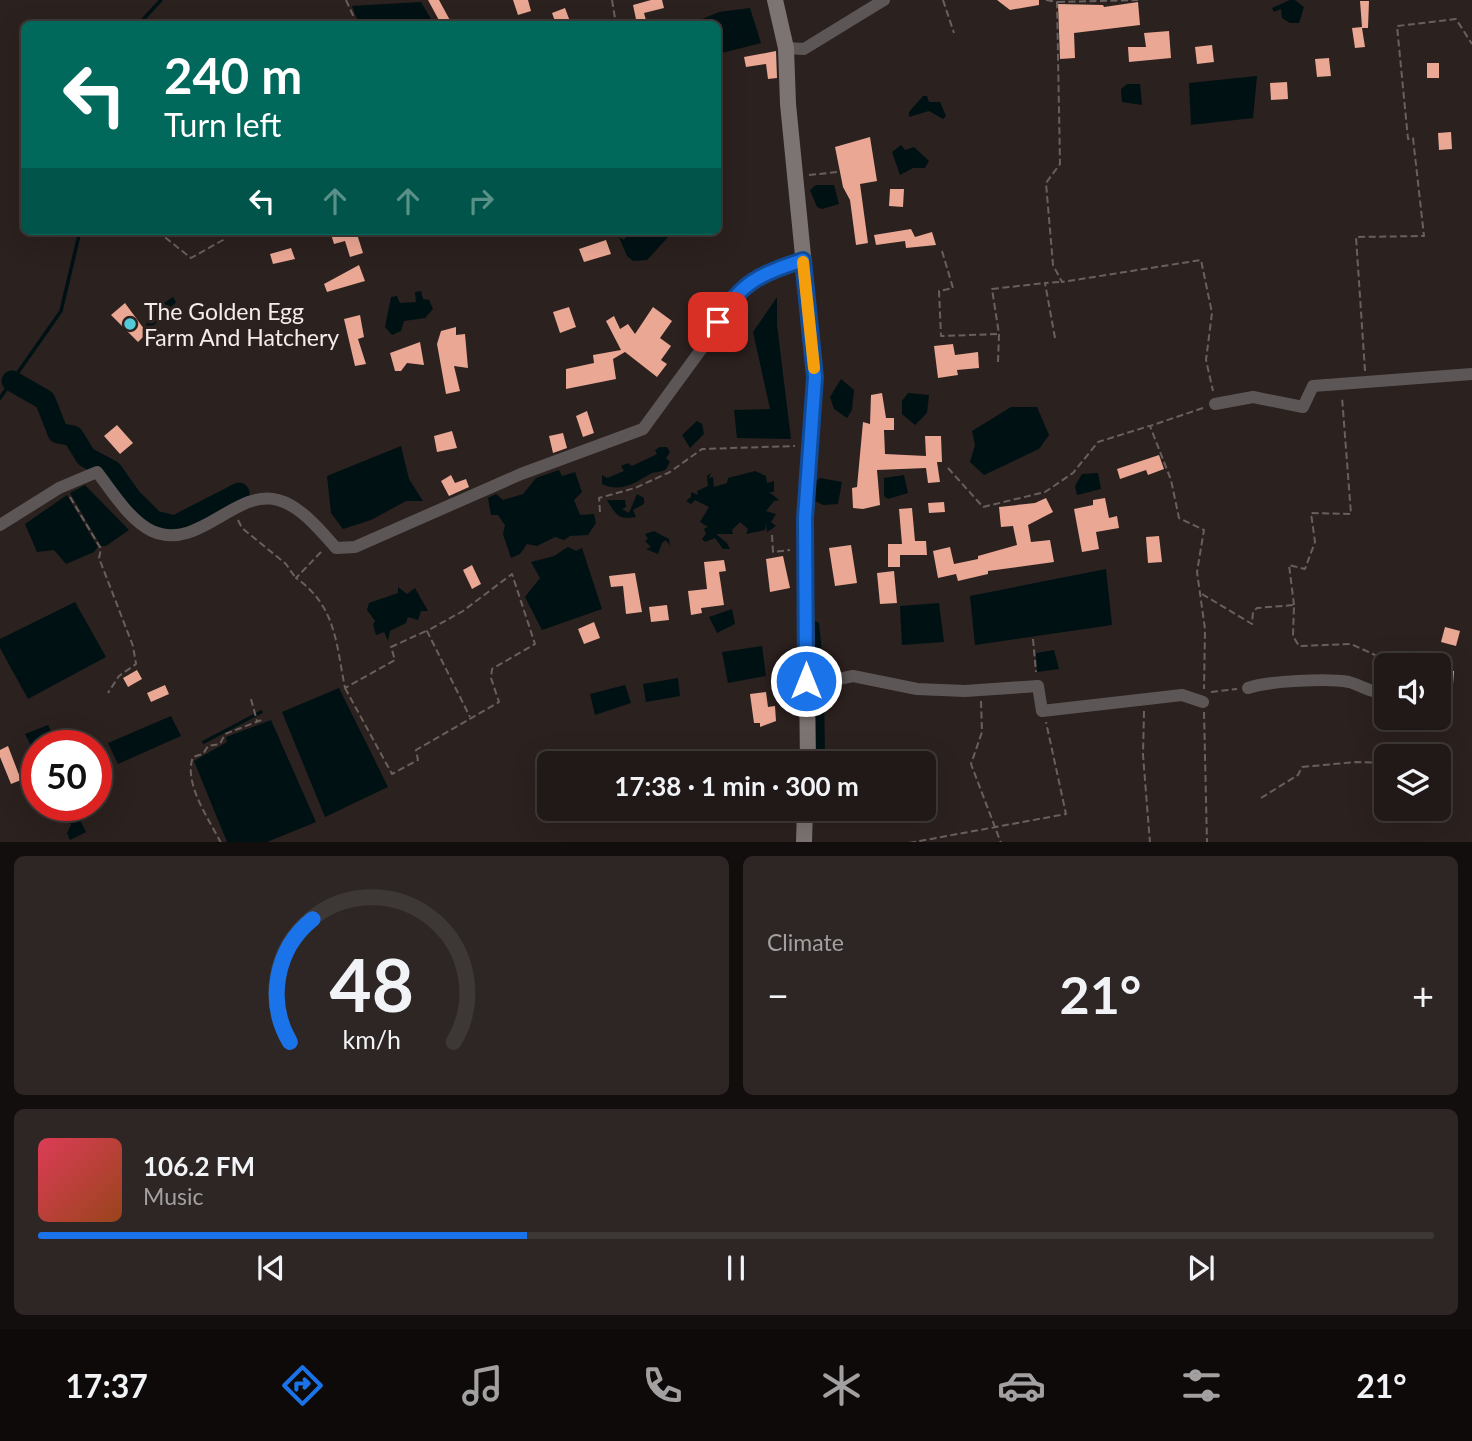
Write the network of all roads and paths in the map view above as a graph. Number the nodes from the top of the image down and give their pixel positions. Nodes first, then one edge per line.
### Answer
1 (346, 0) edge
2 (612, 0) edge
3 (775, 0) edge
4 (884, 0) edge
5 (943, 0) edge
6 (1046, 0) edge
7 (1138, 0) edge
8 (1057, 2) edge
9 (356, 21) edge
10 (616, 21) edge
11 (954, 33) dead end
12 (1472, 44) edge
13 (786, 48) junction
14 (837, 172) dead end
15 (802, 175) dead end
16 (162, 235) edge
17 (225, 235) edge
18 (942, 251) dead end
19 (803, 260) junction
20 (1062, 282) junction
21 (1045, 283) junction
22 (999, 334) junction
23 (1055, 338) dead end
24 (998, 362) dead end
25 (1472, 373) edge
26 (1366, 382) junction
27 (1341, 384) junction
28 (1215, 404) junction
29 (1150, 426) junction
30 (803, 446) dead end
31 (948, 468) dead end
32 (64, 486) junction
33 (234, 511) junction
34 (600, 512) dead end
35 (0, 525) edge
36 (772, 535) dead end
37 (330, 542) junction
38 (800, 549) dead end
39 (296, 578) junction
40 (1200, 593) junction
41 (1294, 605) junction
42 (427, 631) junction
43 (1033, 639) dead end
44 (1374, 654) edge
45 (806, 681) junction
46 (1038, 686) junction
47 (345, 688) junction
48 (981, 688) junction
49 (1248, 688) joint
50 (1374, 691) edge
51 (108, 693) dead end
52 (251, 699) dead end
53 (1144, 699) junction
54 (1203, 702) joint
55 (1042, 711) junction
56 (470, 717) junction
57 (264, 719) dead end
58 (258, 722) junction
59 (809, 751) edge
60 (1374, 762) edge
61 (1261, 798) dead end
62 (805, 821) edge
63 (995, 826) junction
64 (221, 842) edge
65 (804, 842) edge
66 (909, 842) edge
67 (1001, 842) edge
68 (1150, 842) edge
69 (1207, 842) edge

1 - 9 path
2 - 10 path
3 - 13 main road
4 - 13 street
5 - 11 path
6 - 8 path
7 - 8 path
8 - 20 path
12 - 26 path
13 - 19 main road
14 - 15 path
16 - 17 path
18 - 22 path
19 - 37 street
19 - 45 main road
20 - 21 path
20 - 28 path
21 - 22 path
21 - 23 path
22 - 24 path
25 - 26 street
26 - 27 street
27 - 28 street
27 - 41 path
28 - 29 path
29 - 31 path
29 - 40 path
30 - 34 path
32 - 33 street
32 - 35 street
32 - 51 path
33 - 37 street
33 - 39 path
36 - 38 path
37 - 39 path
39 - 47 path
40 - 41 path
40 - 49 path
41 - 44 path
42 - 47 path
42 - 56 path
42 - 56 path
43 - 46 path
45 - 48 street
45 - 59 main road
46 - 48 street
46 - 55 street
47 - 56 path
48 - 63 path
49 - 50 street
52 - 58 path
53 - 54 street
53 - 55 street
53 - 68 path
54 - 69 path
55 - 63 path
57 - 58 path
58 - 64 path
60 - 61 path
62 - 65 main road
63 - 66 path
63 - 67 path

